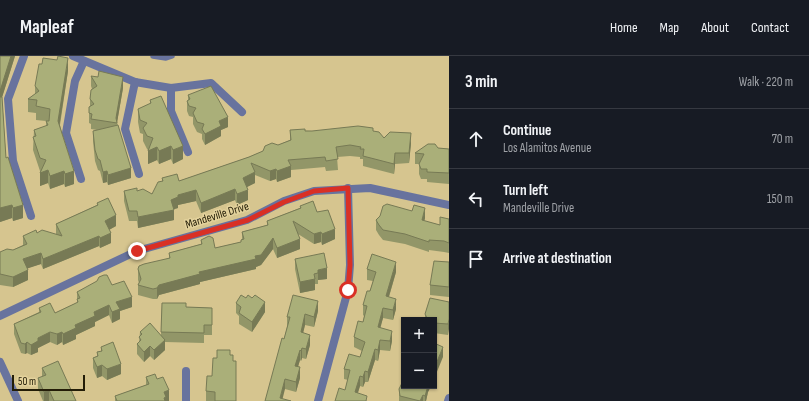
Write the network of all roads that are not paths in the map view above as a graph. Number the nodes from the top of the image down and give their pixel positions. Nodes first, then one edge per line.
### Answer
1 (24, 56) edge
2 (73, 56) edge
3 (153, 56) edge
4 (172, 56) edge
5 (84, 61) junction
6 (135, 82) junction
7 (171, 88) junction
8 (242, 112) dead end
9 (188, 152) dead end
10 (139, 174) dead end
11 (81, 179) dead end
12 (348, 188) junction
13 (449, 205) edge
14 (31, 216) dead end
15 (0, 316) edge
16 (0, 362) edge
17 (186, 371) dead end
18 (449, 398) edge
19 (18, 401) edge
20 (186, 401) edge
21 (318, 401) edge
22 (448, 401) edge

1 - 14 street
2 - 5 street
3 - 4 lane
5 - 6 street
5 - 11 street
6 - 7 street
6 - 10 street
7 - 8 street
7 - 9 street
12 - 13 street, Mandeville Drive
12 - 15 street, Mandeville Drive
12 - 21 street
16 - 19 street
17 - 20 street
18 - 22 street

